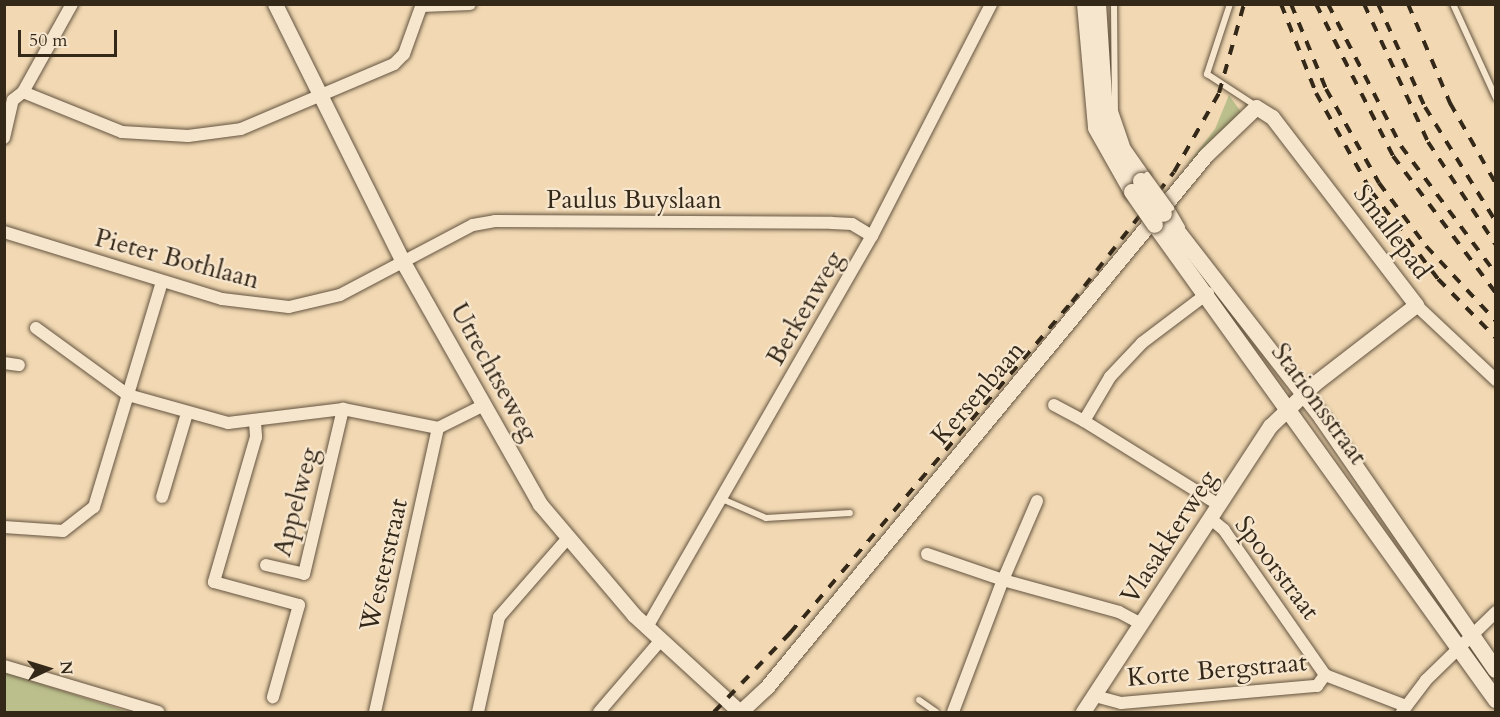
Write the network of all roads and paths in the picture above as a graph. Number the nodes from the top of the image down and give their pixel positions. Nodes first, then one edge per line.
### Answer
1 (72, 4) edge
2 (275, 4) edge
3 (470, 4) edge
4 (991, 4) edge
5 (1085, 4) edge
6 (1098, 4) edge
7 (1114, 4) edge
8 (1230, 4) edge
9 (1453, 4) edge
10 (422, 5) edge
11 (1115, 43) junction
12 (1102, 90) junction
13 (319, 94) junction
14 (13, 97) edge
15 (1496, 98) edge
16 (1257, 107) junction
17 (1096, 129) junction
18 (4, 138) edge
19 (1140, 183) junction
20 (1163, 216) junction
21 (4, 232) edge
22 (872, 236) junction
23 (403, 262) junction
24 (162, 282) junction
25 (1208, 294) junction
26 (1416, 305) junction
27 (36, 328) dead end
28 (4, 363) edge
29 (19, 365) dead end
30 (1496, 380) edge
31 (1303, 393) junction
32 (128, 395) junction
33 (1054, 405) dead end
34 (482, 406) junction
35 (1289, 406) junction
36 (344, 408) junction
37 (187, 413) junction
38 (1084, 421) junction
39 (255, 422) junction
40 (438, 428) junction
41 (162, 497) dead end
42 (721, 498) junction
43 (1037, 501) dead end
44 (1219, 505) junction
45 (850, 513) dead end
46 (1211, 519) junction
47 (4, 527) edge
48 (567, 539) junction
49 (927, 554) dead end
50 (266, 564) dead end
51 (1003, 580) junction
52 (1492, 616) edge
53 (1142, 624) junction
54 (647, 627) junction
55 (1472, 636) junction
56 (661, 640) junction
57 (1460, 650) junction
58 (4, 666) edge
59 (1496, 670) edge
60 (1325, 675) junction
61 (1095, 696) junction
62 (273, 698) dead end
63 (919, 700) dead end
64 (1496, 700) edge
65 (1404, 709) edge
66 (158, 712) edge
67 (375, 712) edge
68 (478, 712) edge
69 (599, 712) edge
70 (740, 712) edge
71 (936, 712) edge
72 (953, 712) edge
73 (1083, 712) edge

1 - 14 street
2 - 13 street, Utrechtseweg
3 - 10 street
4 - 22 street, Berkenweg
5 - 17 main road
6 - 12 main road
7 - 11 lane
8 - 16 lane
9 - 15 lane
10 - 13 street
11 - 12 lane
11 - 19 lane
12 - 17 lane
12 - 19 main road
13 - 14 street
13 - 23 street, Utrechtseweg
14 - 18 street
16 - 26 street, Smallepad
16 - 70 street, Kersenbaan
17 - 19 main road
19 - 20 main road, Stationsstraat, bridge
20 - 25 main road, Stationsstraat
20 - 31 main road, Stationsstraat
21 - 24 street, Pieter Bothlaan
22 - 23 street, Paulus Buyslaan
22 - 42 street, Berkenweg
23 - 24 street, Pieter Bothlaan
23 - 34 street, Utrechtseweg
24 - 32 street
25 - 35 main road, Stationsstraat
25 - 38 street
26 - 30 street, Smallepad
26 - 31 street, Vlasakkerweg
27 - 32 street, Appelweg
28 - 29 street
31 - 35 street, Vlasakkerweg
31 - 55 main road, Stationsstraat
32 - 37 street, Appelweg
32 - 47 street
33 - 38 street, Spoorstraat
34 - 40 street
34 - 48 street, Utrechtseweg
35 - 44 street, Vlasakkerweg
35 - 57 main road, Stationsstraat
36 - 39 street, Appelweg
36 - 40 street, Appelweg
36 - 50 street, Appelweg
37 - 39 street, Appelweg
37 - 41 street
38 - 44 street, Spoorstraat
39 - 62 street
40 - 67 street, Westerstraat
42 - 45 lane
42 - 54 street, Berkenweg
43 - 51 street
44 - 46 street, Vlasakkerweg
46 - 53 street, Vlasakkerweg
46 - 60 street, Spoorstraat
48 - 54 street, Utrechtseweg
48 - 68 street
49 - 51 street
51 - 53 street
51 - 72 street
52 - 55 street
53 - 61 street, Vlasakkerweg
54 - 56 street, Utrechtseweg
55 - 57 street
55 - 59 main road, Stationsstraat
56 - 69 street
56 - 70 street, Utrechtseweg
57 - 64 main road, Stationsstraat
57 - 65 street
58 - 66 street
60 - 61 street, Korte Bergstraat
60 - 65 street, Korte Bergstraat
61 - 73 street, Vlasakkerweg
63 - 71 lane

